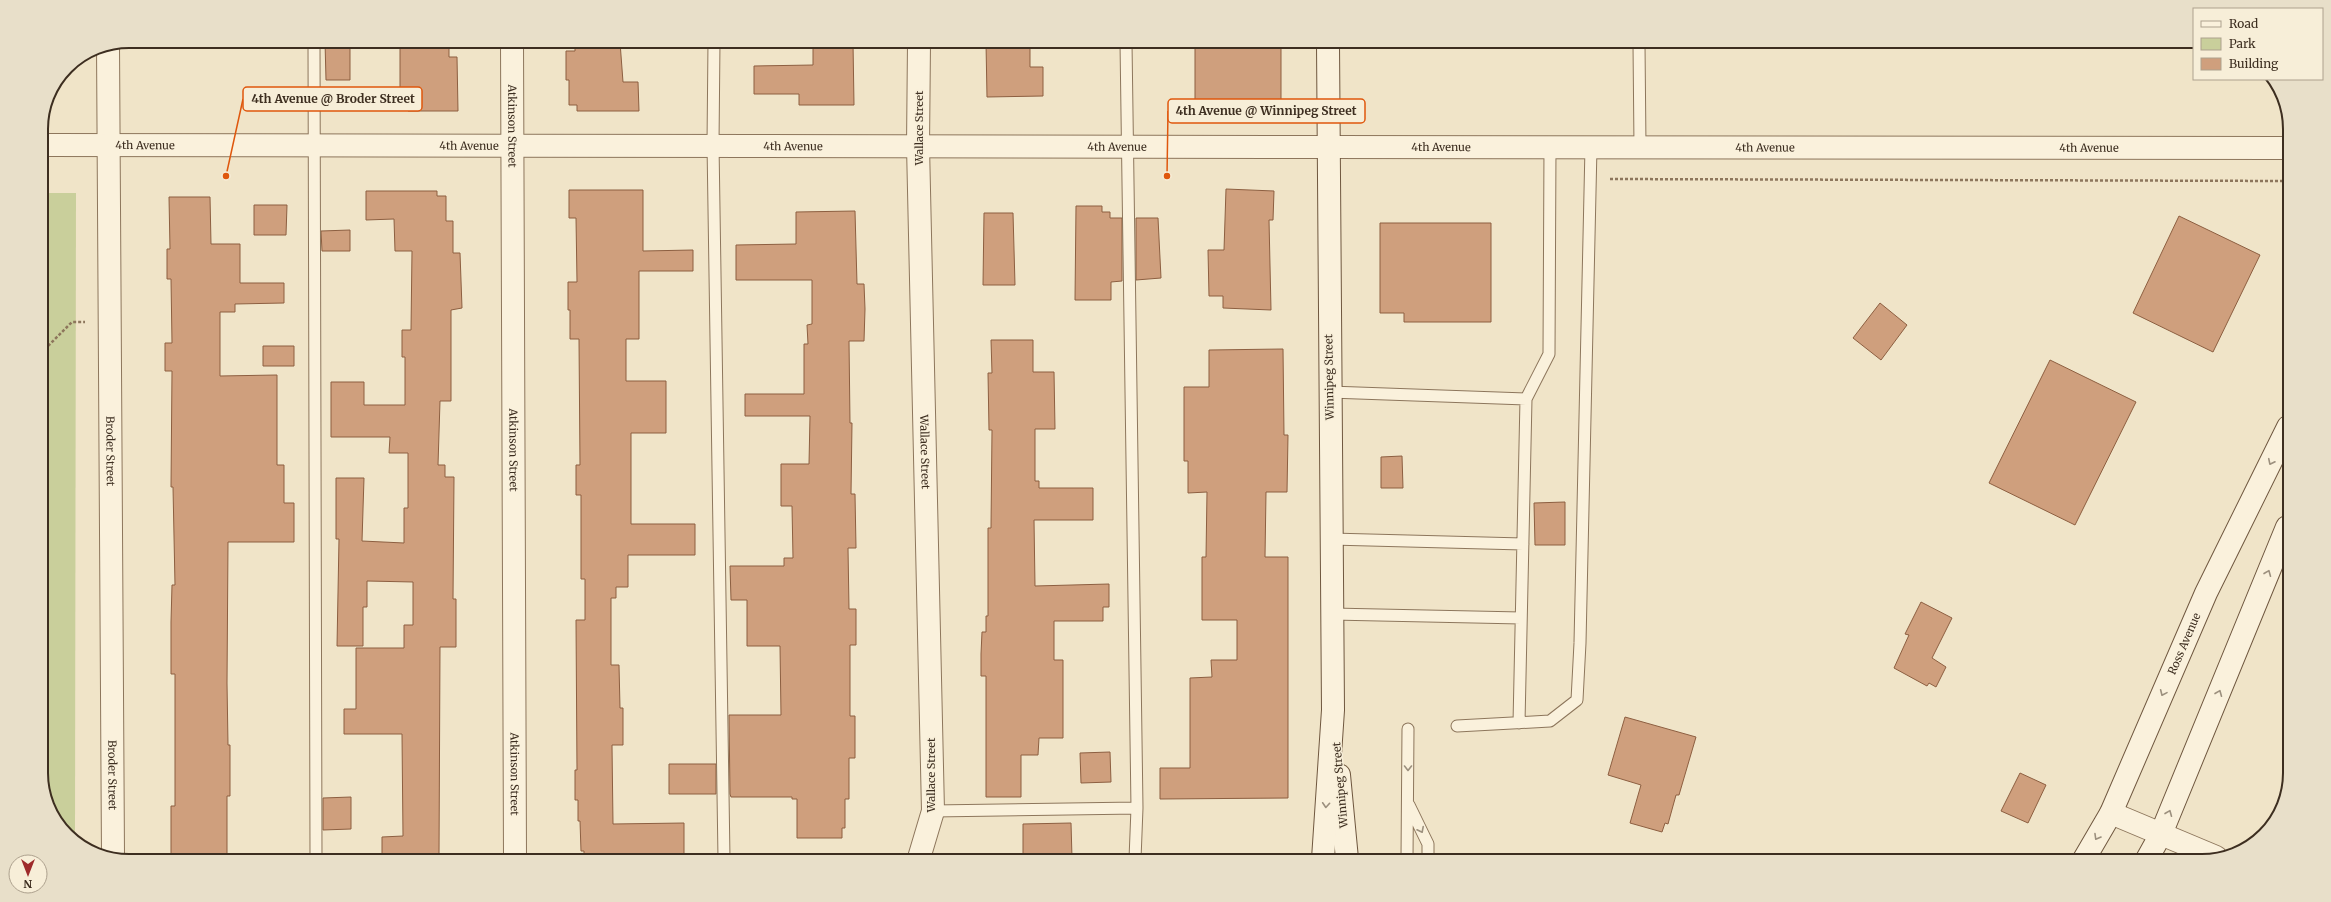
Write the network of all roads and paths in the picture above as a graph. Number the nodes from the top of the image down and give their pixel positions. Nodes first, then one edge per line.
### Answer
1 (314, 48) edge
2 (512, 48) edge
3 (714, 48) edge
4 (919, 48) edge
5 (1126, 48) edge
6 (1328, 48) edge
7 (1639, 48) edge
8 (108, 51) edge
9 (513, 144) junction
10 (713, 144) junction
11 (48, 145) edge
12 (110, 145) junction
13 (314, 145) junction
14 (1127, 145) junction
15 (918, 146) junction
16 (1327, 147) junction
17 (1550, 147) junction
18 (1591, 147) junction
19 (1640, 147) junction
20 (2283, 148) edge
21 (1591, 179) junction
22 (2283, 181) edge
23 (109, 322) junction
24 (48, 346) edge
25 (1330, 392) junction
26 (1526, 399) junction
27 (2283, 437) edge
28 (2283, 538) edge
29 (1331, 539) junction
30 (1523, 544) junction
31 (1332, 614) junction
32 (1521, 618) junction
33 (1333, 710) junction
34 (1519, 723) junction
35 (1457, 726) dead end
36 (1408, 729) dead end
37 (1408, 802) junction
38 (1137, 808) junction
39 (933, 811) junction
40 (2110, 813) junction
41 (2161, 834) junction
42 (113, 852) edge
43 (2208, 853) edge
44 (316, 854) edge
45 (515, 854) edge
46 (724, 854) edge
47 (920, 854) edge
48 (1135, 854) edge
49 (1323, 854) edge
50 (1347, 854) edge
51 (1407, 854) edge
52 (1428, 854) edge
53 (2087, 854) edge
54 (2150, 854) edge

1 - 13 lane
2 - 9 street, Atkinson Street
3 - 10 lane
4 - 15 street, Wallace Street
5 - 14 lane
6 - 16 street, Winnipeg Street
7 - 19 lane
8 - 12 street, Broder Street
9 - 10 street, 4th Avenue
9 - 13 street, 4th Avenue
9 - 45 street, Atkinson Street
10 - 15 street, 4th Avenue
10 - 46 lane
11 - 12 street, 4th Avenue
12 - 13 street, 4th Avenue
12 - 23 street, Broder Street
13 - 44 lane
14 - 15 street, 4th Avenue
14 - 16 street, 4th Avenue
14 - 38 lane
15 - 39 street, Wallace Street
16 - 17 street, 4th Avenue
16 - 25 street, Winnipeg Street
17 - 18 street, 4th Avenue
17 - 26 lane
18 - 19 street, 4th Avenue
18 - 21 lane
19 - 20 street, 4th Avenue
21 - 22 path
21 - 34 lane
23 - 24 path
23 - 42 street, Broder Street
25 - 26 lane
25 - 29 street, Winnipeg Street
26 - 30 lane
27 -> 40 street, Ross Avenue
41 -> 28 street
29 - 30 lane
29 - 31 street, Winnipeg Street
30 - 32 lane
31 - 32 lane
31 - 33 street, Winnipeg Street
32 - 34 lane
33 -> 49 street, Winnipeg Street
33 - 50 street, Winnipeg Street
34 - 35 lane
36 -> 37 lane
37 - 51 lane
37 -> 52 lane
38 - 39 lane
38 - 48 lane
39 - 47 street, Wallace Street
40 - 41 street
40 -> 53 street, Ross Avenue
41 - 43 street
41 - 54 street

